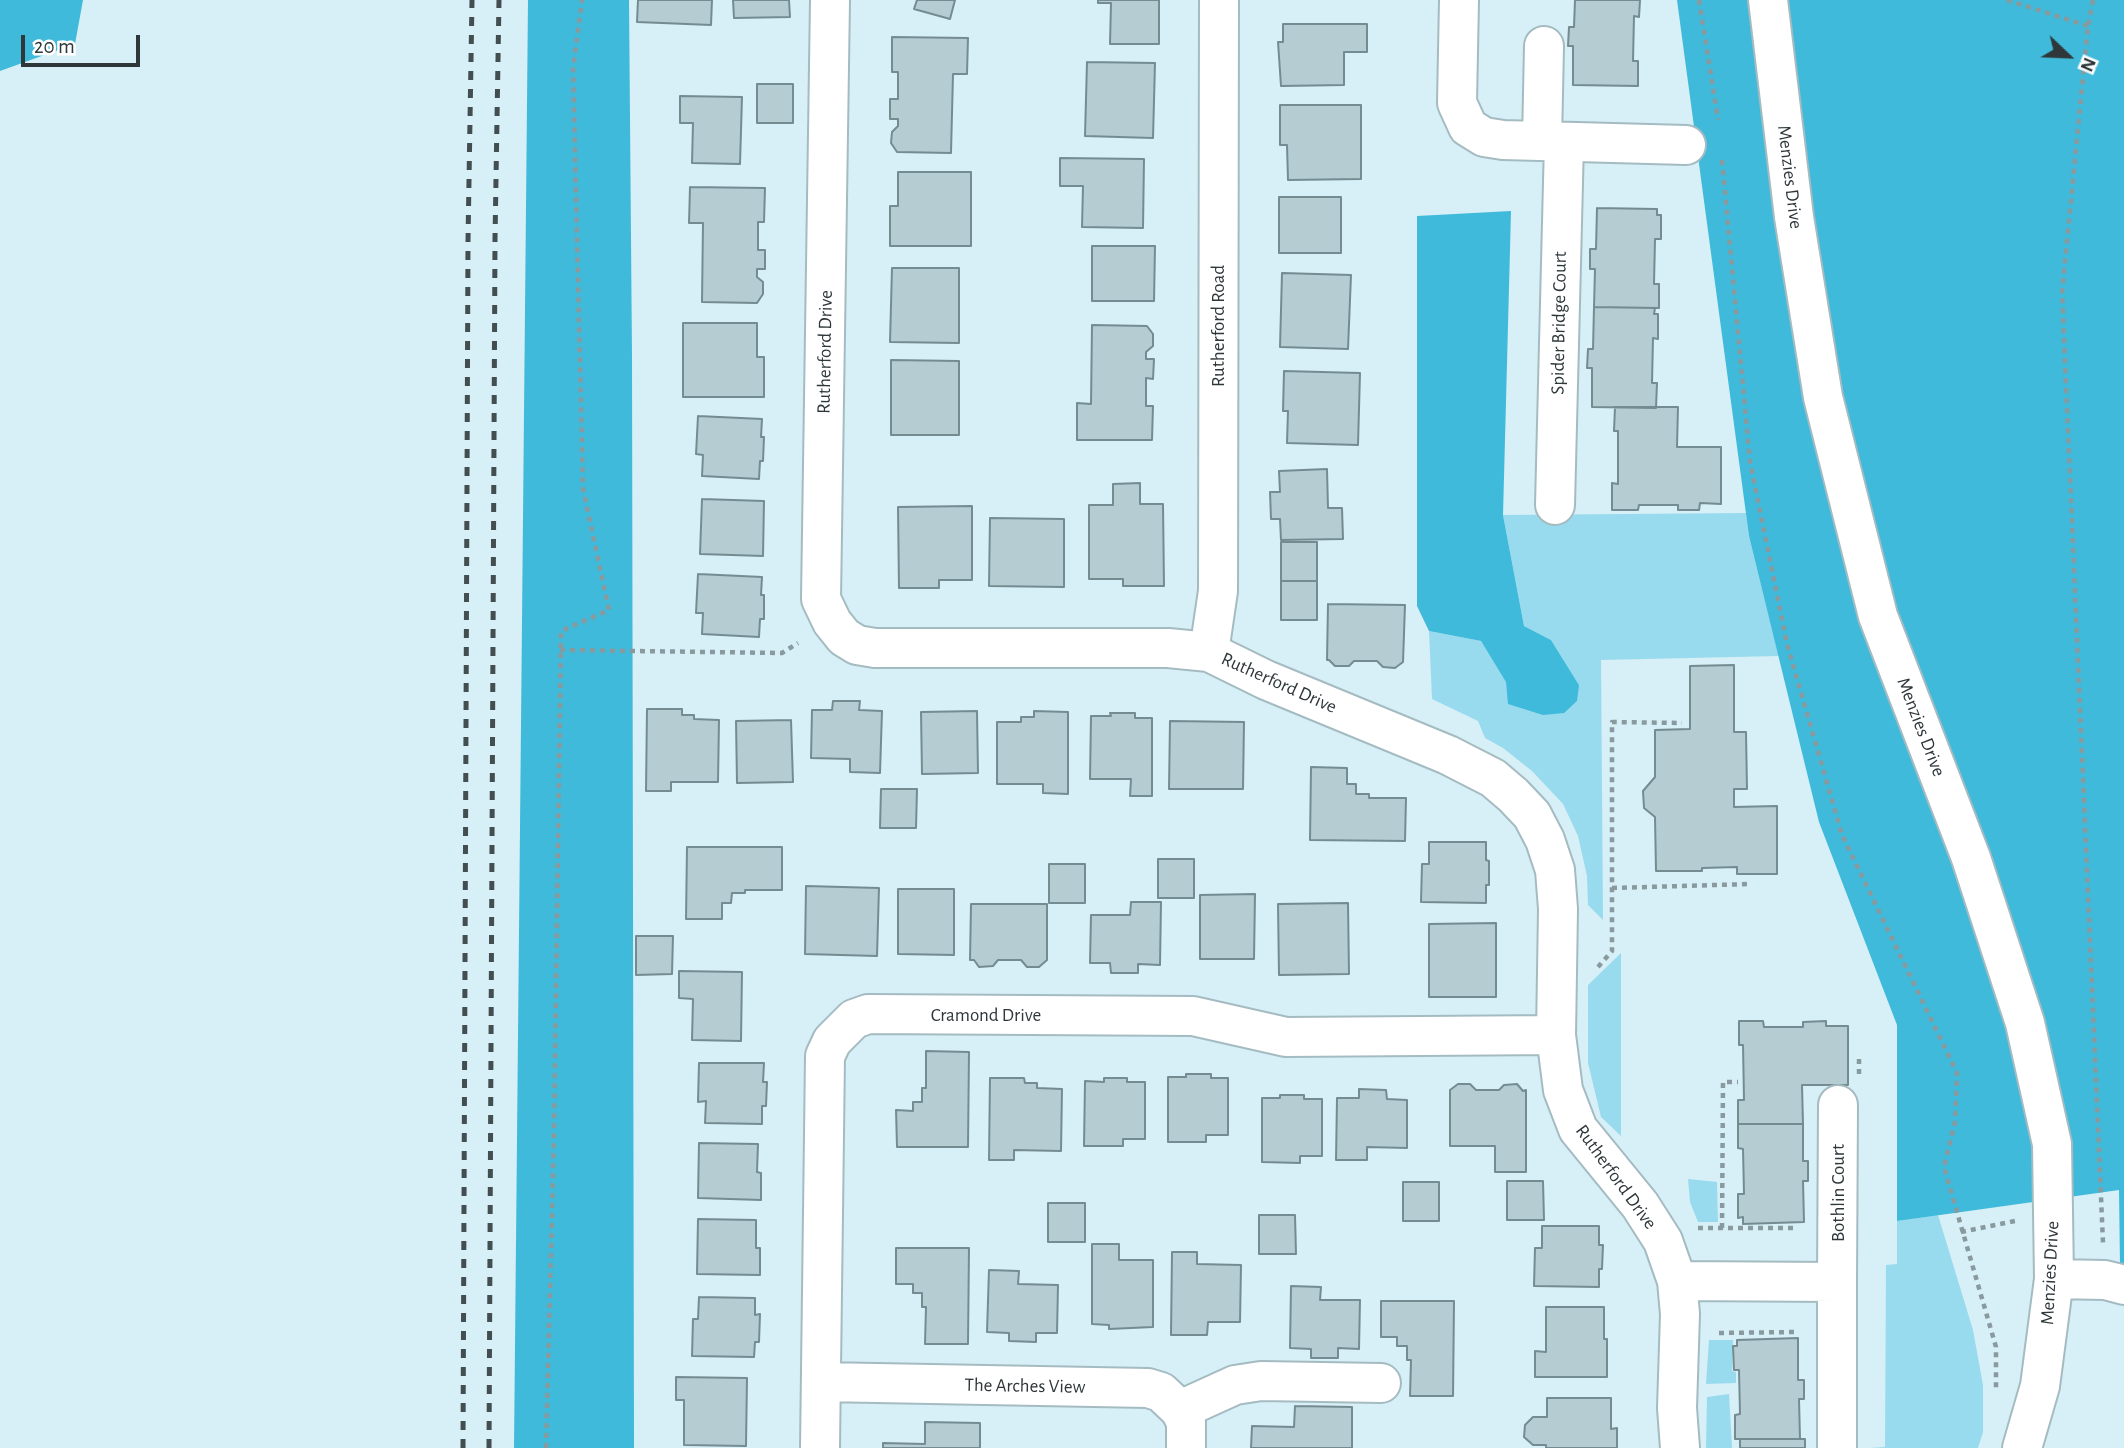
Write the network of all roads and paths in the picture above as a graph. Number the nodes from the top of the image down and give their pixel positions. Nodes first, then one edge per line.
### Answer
1 (582, 0) edge
2 (830, 0) edge
3 (1219, 0) edge
4 (1459, 0) edge
5 (1699, 0) edge
6 (1768, 0) edge
7 (2007, 0) edge
8 (2092, 0) edge
9 (2088, 26) junction
10 (1544, 46) dead end
11 (1719, 126) dead end
12 (1553, 141) junction
13 (1704, 149) joint
14 (1555, 505) dead end
15 (832, 622) junction
16 (560, 650) junction
17 (1209, 652) junction
18 (1682, 723) dead end
19 (1751, 884) dead end
20 (1612, 888) junction
21 (1557, 984) junction
22 (1556, 1035) junction
23 (1738, 1082) dead end
24 (1838, 1105) dead end
25 (2053, 1213) junction
26 (1654, 1228) junction
27 (1722, 1228) junction
28 (1838, 1228) junction
29 (1961, 1232) junction
30 (2054, 1279) junction
31 (1677, 1281) junction
32 (1837, 1282) junction
33 (2115, 1283) edge
34 (1802, 1332) dead end
35 (1680, 1334) junction
36 (822, 1382) junction
37 (1381, 1383) dead end
38 (1996, 1396) dead end
39 (1180, 1410) junction
40 (546, 1448) edge
41 (820, 1448) edge
42 (1186, 1448) edge
43 (1679, 1448) edge
44 (1837, 1448) edge
45 (2022, 1448) edge

1 - 16 path
2 - 15 street, Rutherford Drive
3 - 17 street, Rutherford Road
4 - 12 street
5 - 11 path
6 - 25 street, Menzies Drive
7 - 9 path
8 - 9 path
9 - 33 path
10 - 12 street, Spider Bridge Court
12 - 13 street
12 - 14 street, Spider Bridge Court
13 - 29 path
15 - 16 path
15 - 17 street, Rutherford Drive
16 - 40 path
17 - 21 street, Rutherford Drive
18 - 20 path
19 - 20 path
20 - 21 path
21 - 22 street, Rutherford Drive
22 - 26 street, Rutherford Drive
22 - 36 street, Cramond Drive
23 - 27 path
24 - 28 street, Bothlin Court
25 - 29 path
25 - 30 street, Menzies Drive
26 - 27 path
26 - 31 street, Rutherford Drive
27 - 28 path
28 - 32 street, Bothlin Court
29 - 38 path
30 - 33 street
30 - 45 street, Menzies Drive
31 - 32 street
31 - 35 street, Rutherford Drive
32 - 44 street, Bothlin Court
34 - 35 path
35 - 43 street, Rutherford Drive
36 - 39 street, The Arches View
36 - 41 street, Cramond Drive
37 - 39 street
39 - 42 street

